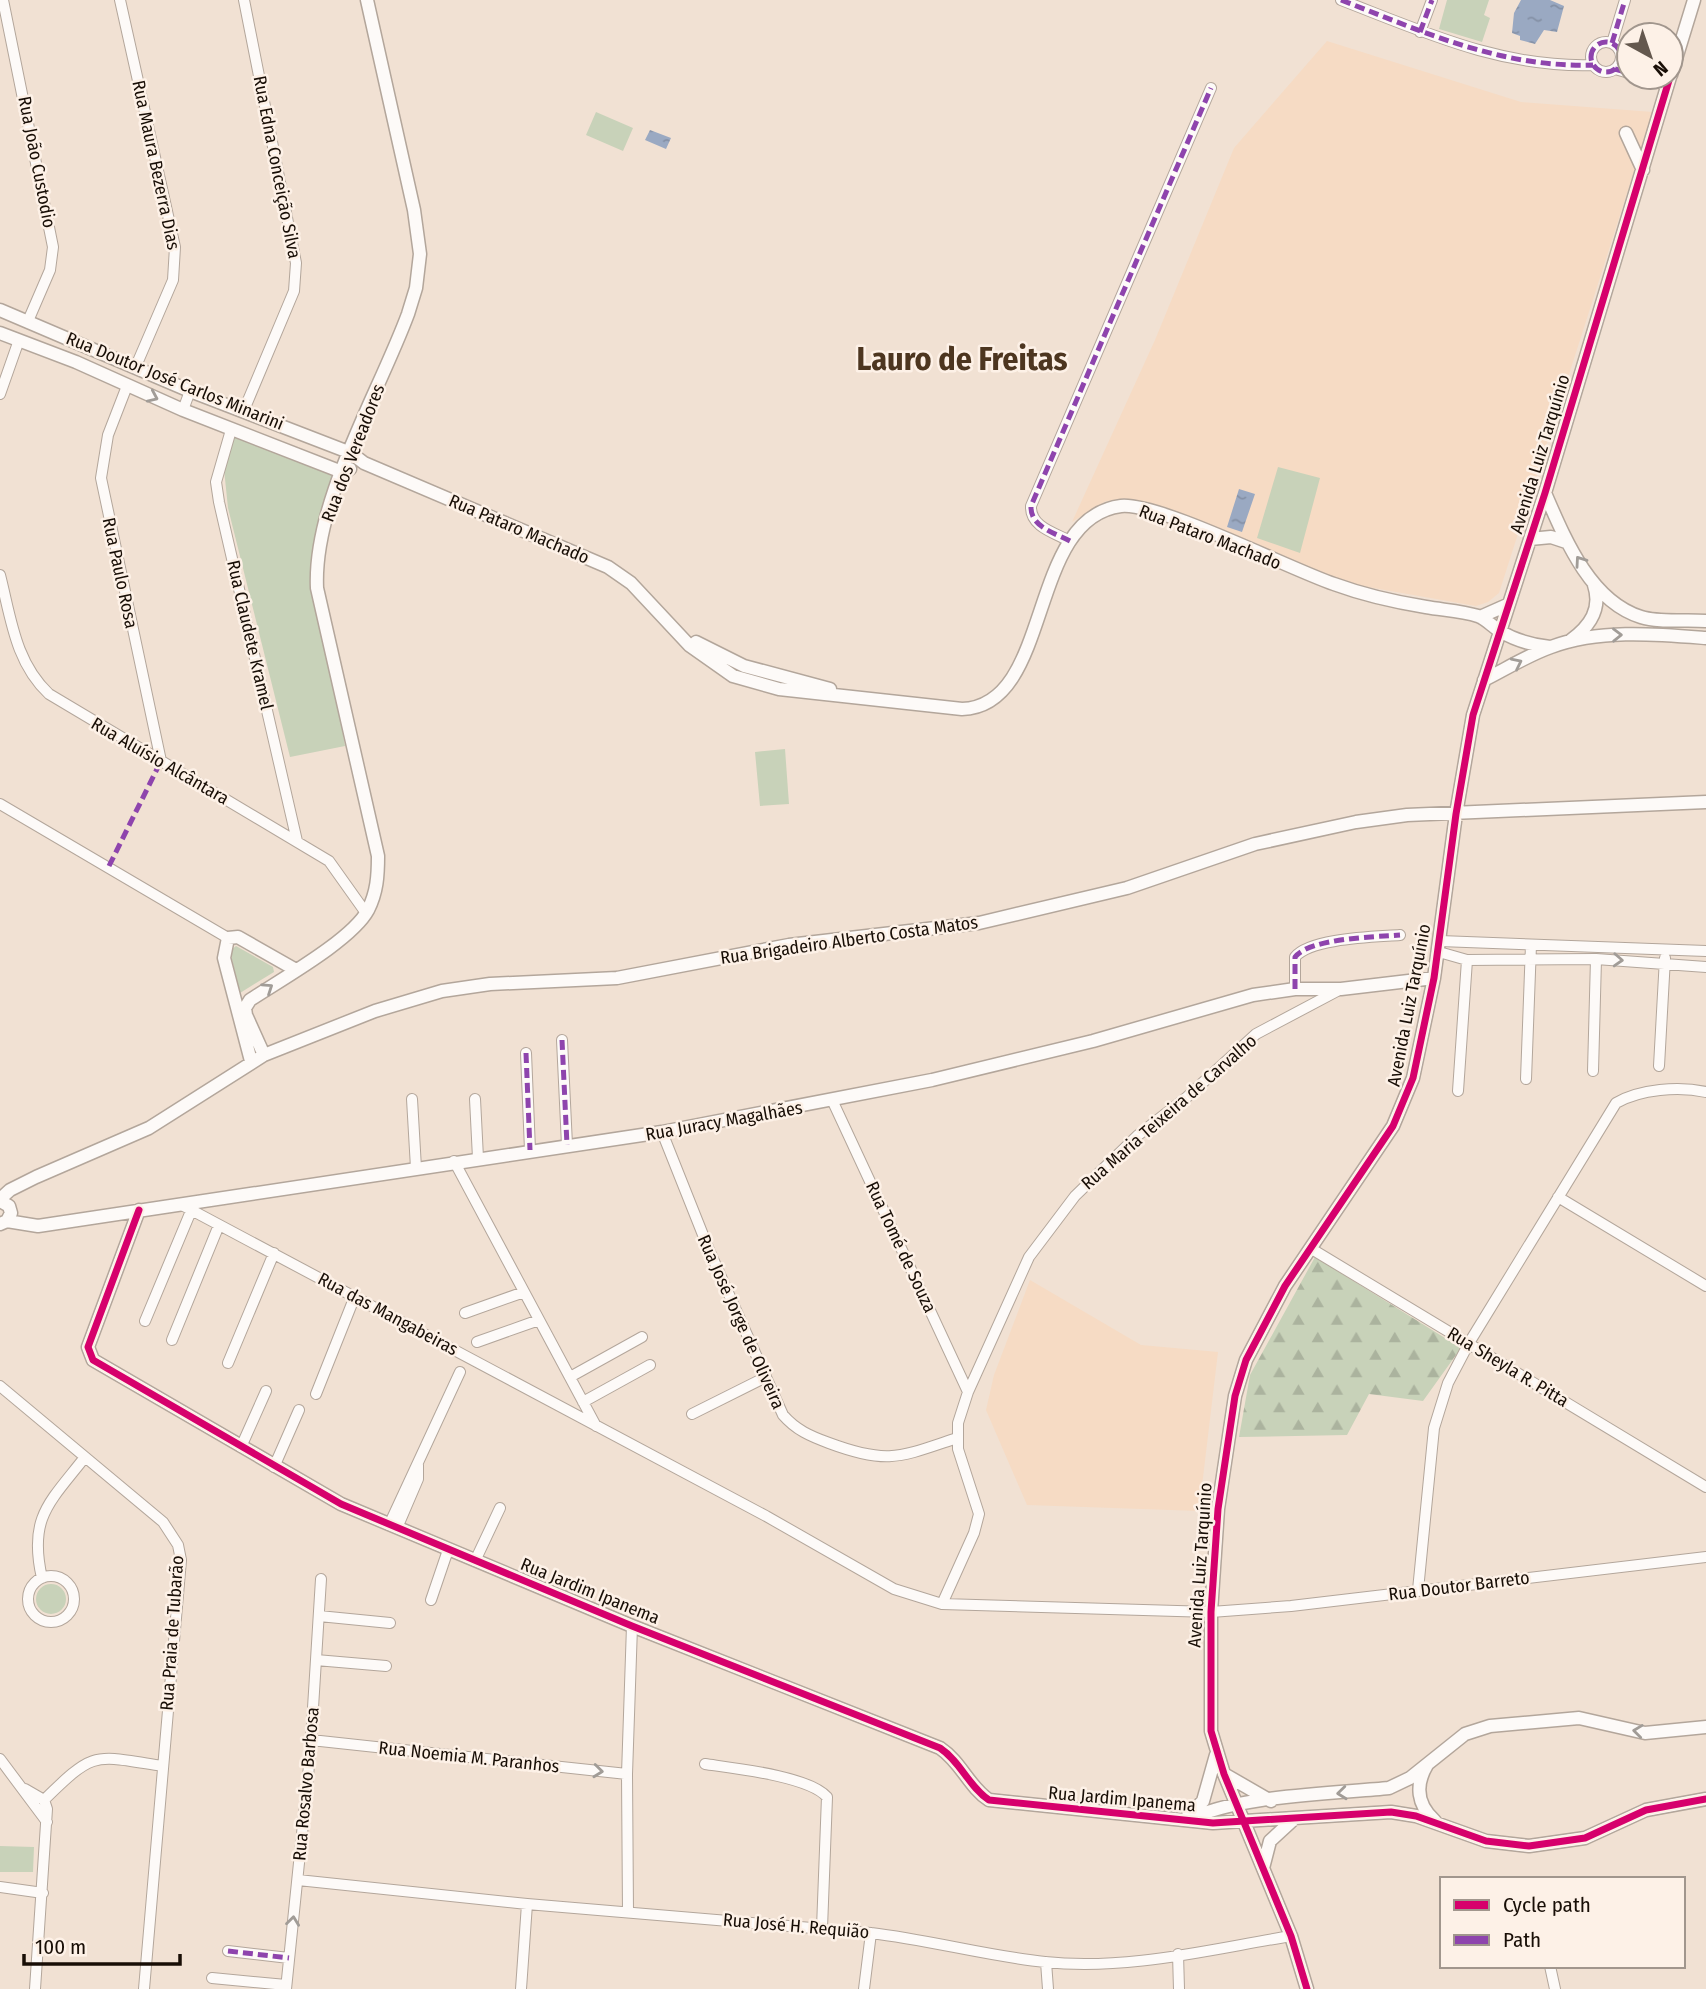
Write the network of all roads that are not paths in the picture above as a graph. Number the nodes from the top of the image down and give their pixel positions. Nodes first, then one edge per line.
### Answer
1 (4, 0) edge
2 (120, 0) edge
3 (244, 0) edge
4 (367, 0) edge
5 (1341, 0) edge
6 (1432, 0) edge
7 (1625, 0) edge
8 (1694, 0) edge
9 (1354, 2) edge
10 (1623, 21) edge
11 (1685, 29) edge
12 (1420, 32) junction
13 (1615, 47) edge
14 (1593, 65) junction
15 (1615, 69) edge
16 (1211, 88) dead end
17 (1666, 91) edge
18 (1626, 133) dead end
19 (1643, 170) junction
20 (0, 310) edge
21 (27, 321) junction
22 (0, 333) edge
23 (19, 340) junction
24 (86, 344) junction
25 (76, 362) junction
26 (136, 366) junction
27 (127, 386) junction
28 (190, 391) junction
29 (0, 394) edge
30 (183, 410) junction
31 (244, 410) junction
32 (231, 430) junction
33 (351, 453) junction
34 (364, 463) junction
35 (342, 472) junction
36 (1545, 493) junction
37 (1530, 539) junction
38 (1070, 541) junction
39 (1566, 542) junction
40 (0, 575) edge
41 (1593, 582) junction
42 (1506, 608) junction
43 (660, 617) junction
44 (1480, 617) junction
45 (1706, 621) edge
46 (1500, 631) junction
47 (1706, 638) edge
48 (1517, 639) junction
49 (1568, 642) junction
50 (1550, 647) junction
51 (744, 666) junction
52 (772, 672) junction
53 (733, 676) junction
54 (1484, 680) junction
55 (762, 684) junction
56 (840, 693) junction
57 (161, 761) junction
58 (1706, 802) edge
59 (1, 805) edge
60 (1456, 814) junction
61 (0, 817) edge
62 (297, 841) junction
63 (366, 913) junction
64 (1400, 935) dead end
65 (228, 938) junction
66 (1490, 943) junction
67 (1531, 945) junction
68 (1439, 946) junction
69 (1563, 946) junction
70 (1666, 951) junction
71 (1706, 951) edge
72 (1564, 958) junction
73 (1596, 959) junction
74 (1467, 960) junction
75 (1486, 960) junction
76 (1530, 960) junction
77 (1665, 962) junction
78 (1706, 967) edge
79 (296, 970) junction
80 (1434, 978) junction
81 (1295, 989) junction
82 (1341, 989) junction
83 (562, 1040) dead end
84 (526, 1053) dead end
85 (264, 1055) junction
86 (251, 1061) junction
87 (1659, 1066) dead end
88 (1593, 1071) dead end
89 (1526, 1079) dead end
90 (1458, 1091) dead end
91 (1706, 1091) edge
92 (412, 1099) dead end
93 (475, 1099) dead end
94 (833, 1102) junction
95 (662, 1132) junction
96 (567, 1144) junction
97 (530, 1150) junction
98 (478, 1158) junction
99 (454, 1161) junction
100 (416, 1168) junction
101 (1558, 1197) junction
102 (186, 1208) junction
103 (139, 1210) junction
104 (3, 1211) edge
105 (219, 1225) junction
106 (1310, 1248) junction
107 (274, 1253) junction
108 (1706, 1286) edge
109 (524, 1292) junction
110 (355, 1296) junction
111 (465, 1313) dead end
112 (539, 1320) junction
113 (145, 1321) dead end
114 (642, 1337) dead end
115 (172, 1340) dead end
116 (477, 1342) dead end
117 (1469, 1343) junction
118 (228, 1363) dead end
119 (650, 1365) dead end
120 (460, 1372) dead end
121 (570, 1377) junction
122 (766, 1377) junction
123 (1, 1388) edge
124 (266, 1391) dead end
125 (968, 1392) junction
126 (316, 1394) dead end
127 (583, 1402) junction
128 (299, 1410) dead end
129 (692, 1414) dead end
130 (596, 1426) junction
131 (957, 1437) junction
132 (241, 1447) junction
133 (85, 1457) junction
134 (274, 1466) junction
135 (1706, 1487) edge
136 (500, 1508) dead end
137 (393, 1527) junction
138 (448, 1550) junction
139 (1706, 1557) edge
140 (475, 1561) junction
141 (42, 1578) junction
142 (321, 1579) dead end
143 (1418, 1590) junction
144 (432, 1600) dead end
145 (942, 1604) junction
146 (1211, 1612) junction
147 (319, 1616) junction
148 (390, 1623) dead end
149 (632, 1626) junction
150 (316, 1660) junction
151 (386, 1666) dead end
152 (1706, 1727) edge
153 (311, 1740) junction
154 (1216, 1755) junction
155 (0, 1759) edge
156 (705, 1764) dead end
157 (1427, 1765) junction
158 (162, 1766) junction
159 (627, 1774) junction
160 (1224, 1774) junction
161 (25, 1788) junction
162 (1377, 1789) junction
163 (1706, 1799) edge
164 (44, 1800) junction
165 (1271, 1801) junction
166 (1236, 1805) junction
167 (1368, 1811) junction
168 (1295, 1818) junction
169 (1187, 1820) junction
170 (47, 1822) junction
171 (1242, 1822) junction
172 (1437, 1823) junction
173 (1263, 1871) junction
174 (298, 1880) junction
175 (0, 1888) edge
176 (43, 1892) junction
177 (527, 1905) junction
178 (628, 1912) junction
179 (822, 1928) junction
180 (871, 1933) junction
181 (1290, 1936) junction
182 (228, 1951) dead end
183 (1178, 1954) junction
184 (289, 1958) junction
185 (1046, 1962) junction
186 (1550, 1968) edge
187 (212, 1978) dead end
188 (286, 1987) edge
189 (35, 1989) edge
190 (144, 1989) edge
191 (522, 1989) edge
192 (864, 1989) edge
193 (1048, 1989) edge
194 (1178, 1989) edge
195 (1307, 1989) edge
196 (1555, 1989) edge

1 - 21 street, Rua João Custodio
2 - 26 street, Rua Maura Bezerra Dias
3 - 31 street, Rua Edna Conceição Silva
4 - 33 street, Rua dos Vereadores
5 - 9 street
6 - 12 street
7 - 10 street
8 - 11 street, Avenida Luiz Tarquínio
9 - 12 street
12 - 14 street
13 - 14 street
14 - 15 street
16 - 38 street
17 - 19 street, Avenida Luiz Tarquínio
18 - 19 street
19 - 36 street, Avenida Luiz Tarquínio
20 - 21 street, Rua Doutor José Carlos Minarini
21 - 24 street, Rua Doutor José Carlos Minarini
22 - 23 street, Rua Doutor José Carlos Minarini
23 - 25 street, Rua Doutor José Carlos Minarini
23 - 29 street
24 - 25 street
24 - 26 street, Rua Doutor José Carlos Minarini
25 - 27 street, Rua Doutor José Carlos Minarini
26 - 28 street, Rua Doutor José Carlos Minarini
27 -> 30 street, Rua Doutor José Carlos Minarini
27 - 57 street, Rua Paulo Rosa
28 - 30 street
28 - 31 street, Rua Doutor José Carlos Minarini
30 - 32 street, Rua Doutor José Carlos Minarini
31 - 33 street, Rua Doutor José Carlos Minarini
32 - 35 street, Rua Doutor José Carlos Minarini
32 - 62 street, Rua Claudete Kramel
33 - 34 street, Rua Pataro Machado
33 - 35 street, Rua dos Vereadores
34 - 35 street
34 - 43 street, Rua Pataro Machado
35 - 63 street, Rua dos Vereadores
36 - 37 street, Avenida Luiz Tarquínio
36 - 39 street
37 - 39 street
37 - 42 street, Avenida Luiz Tarquínio
38 - 44 street, Rua Pataro Machado
38 - 56 street, Rua Pataro Machado
41 -> 39 street
40 - 57 street, Rua Aluísio Alcântara
41 - 45 street
41 - 49 street
42 - 44 street
42 - 46 street, Avenida Luiz Tarquínio
42 - 48 street
43 - 51 street, Rua Pataro Machado
43 - 53 street, Rua Pataro Machado
44 - 46 street, Rua Pataro Machado
46 - 48 street, Rua Pataro Machado
46 - 54 street, Avenida Luiz Tarquínio
49 -> 47 street
48 - 50 street
49 - 50 street
54 -> 50 street
51 - 52 street, Rua Pataro Machado
51 - 53 street
52 - 55 street
52 - 56 street, Rua Pataro Machado
53 - 55 street, Rua Pataro Machado
54 - 60 street, Avenida Luiz Tarquínio
55 - 56 street, Rua Pataro Machado
57 - 62 street, Rua Aluísio Alcântara
58 - 60 street, Rua Brigadeiro Alberto Costa Matos
59 - 61 street
59 - 65 street
60 - 68 street, Avenida Luiz Tarquínio
60 - 85 street, Rua Brigadeiro Alberto Costa Matos
62 - 63 street, Rua Aluísio Alcântara
63 - 79 street, Rua dos Vereadores
64 - 81 street
65 - 79 street
65 - 86 street
66 - 67 street
66 - 68 street
66 - 75 street
67 - 69 street
67 - 76 street
68 - 74 street
68 - 80 street, Avenida Luiz Tarquínio
69 - 70 street
69 - 72 street
70 - 71 street
70 - 77 street
72 - 73 street
72 - 76 street
73 -> 77 street
73 - 88 street
74 - 75 street
74 - 90 street
75 - 76 street
76 - 89 street
77 - 78 street
77 - 87 street
85 -> 79 street, Rua dos Vereadores
80 - 82 street, Rua Juracy Magalhães
80 - 106 street, Avenida Luiz Tarquínio
81 - 82 street, Rua Juracy Magalhães
81 - 94 street, Rua Juracy Magalhães
82 - 125 street, Rua Maria Teixeira de Carvalho
83 - 96 street
84 - 97 street
85 - 86 street, Rua Brigadeiro Alberto Costa Matos
86 - 104 street, Rua Brigadeiro Alberto Costa Matos
91 - 101 street
92 - 100 street
93 - 98 street
94 - 95 street, Rua Juracy Magalhães
94 - 125 street, Rua Tomé de Souza
95 - 96 street, Rua Juracy Magalhães
95 - 122 street, Rua José Jorge de Oliveira
96 - 97 street, Rua Juracy Magalhães
97 - 98 street, Rua Juracy Magalhães
98 - 99 street, Rua Juracy Magalhães
99 - 100 street, Rua Juracy Magalhães
99 - 109 street
100 - 102 street, Rua Juracy Magalhães
101 - 108 street
101 - 117 street
102 - 103 street, Rua Juracy Magalhães
102 - 105 street, Rua das Mangabeiras
102 - 113 street
103 - 104 street, Rua Juracy Magalhães
103 - 132 street, Rua Jardim Ipanema
105 - 107 street, Rua das Mangabeiras
105 - 115 street
106 - 117 street, Rua Sheyla R. Pitta
106 - 146 street, Avenida Luiz Tarquínio
107 - 110 street, Rua das Mangabeiras
107 - 118 street
109 - 111 street
109 - 112 street
110 - 126 street
110 - 130 street, Rua das Mangabeiras
112 - 116 street
112 - 121 street
114 - 121 street
117 - 135 street, Rua Sheyla R. Pitta
117 - 143 street
119 - 127 street
120 - 137 street
121 - 127 street
122 - 129 street
122 - 131 street, Rua José Jorge de Oliveira
123 - 133 street, Rua Praia de Tubarão
124 - 132 street
125 - 131 street, Rua Maria Teixeira de Carvalho
127 - 130 street
128 - 134 street
130 - 145 street, Rua das Mangabeiras
131 - 145 street, Rua Maria Teixeira de Carvalho
132 - 134 street, Rua Jardim Ipanema
133 - 141 street
133 - 158 street, Rua Praia de Tubarão
134 - 137 street, Rua Jardim Ipanema
136 - 140 street
137 - 138 street, Rua Jardim Ipanema
138 - 140 street, Rua Jardim Ipanema
138 - 144 street
139 - 143 street, Rua Doutor Barreto
140 - 149 street, Rua Jardim Ipanema
141 - 141 street
142 - 147 street, Rua Rosalvo Barbosa
143 - 146 street, Rua Doutor Barreto
145 - 146 street
146 - 154 street, Avenida Luiz Tarquínio
147 - 148 street
147 - 150 street, Rua Rosalvo Barbosa
149 - 159 street
149 - 169 street, Rua Jardim Ipanema
150 - 151 street
150 - 153 street, Rua Rosalvo Barbosa
152 -> 157 street, Rua Jardim Ipanema
153 -> 159 street, Rua Noemia M. Paranhos
153 - 174 street, Rua Rosalvo Barbosa
154 - 160 street, Avenida Luiz Tarquínio
154 - 169 street
155 - 161 street
156 - 179 street
157 - 162 street, Rua Jardim Ipanema
157 - 172 street
158 - 164 street
158 - 190 street, Rua Praia de Tubarão
159 - 178 street
160 - 165 street
160 - 166 street, Avenida Luiz Tarquínio
161 - 164 street
161 - 170 street
162 -> 165 street, Rua Jardim Ipanema
162 - 167 street
163 - 172 street, Rua Jardim Ipanema
164 - 170 street
165 - 166 street, Rua Jardim Ipanema
166 - 169 street, Rua Jardim Ipanema
166 - 171 street, Avenida Luiz Tarquínio
167 - 168 street, Rua Jardim Ipanema
167 - 172 street, Rua Jardim Ipanema
168 - 171 street, Rua Jardim Ipanema
168 - 173 street
169 - 171 street, Rua Jardim Ipanema
170 - 176 street
171 - 173 street, Avenida Luiz Tarquínio
173 - 181 street, Avenida Luiz Tarquínio
174 - 177 street, Rua José H. Requião
184 -> 174 street, Rua Rosalvo Barbosa
175 - 176 street
176 - 189 street
177 - 178 street, Rua José H. Requião
177 - 191 street
178 - 179 street, Rua José H. Requião
179 - 180 street, Rua José H. Requião
180 - 185 street, Rua José H. Requião
180 - 192 street
181 - 183 street, Rua José H. Requião
181 - 195 street, Avenida Luiz Tarquínio
182 - 184 street
183 - 185 street, Rua José H. Requião
183 - 194 street
184 - 188 street, Rua Rosalvo Barbosa
185 - 193 street
186 - 196 street
187 - 188 street

